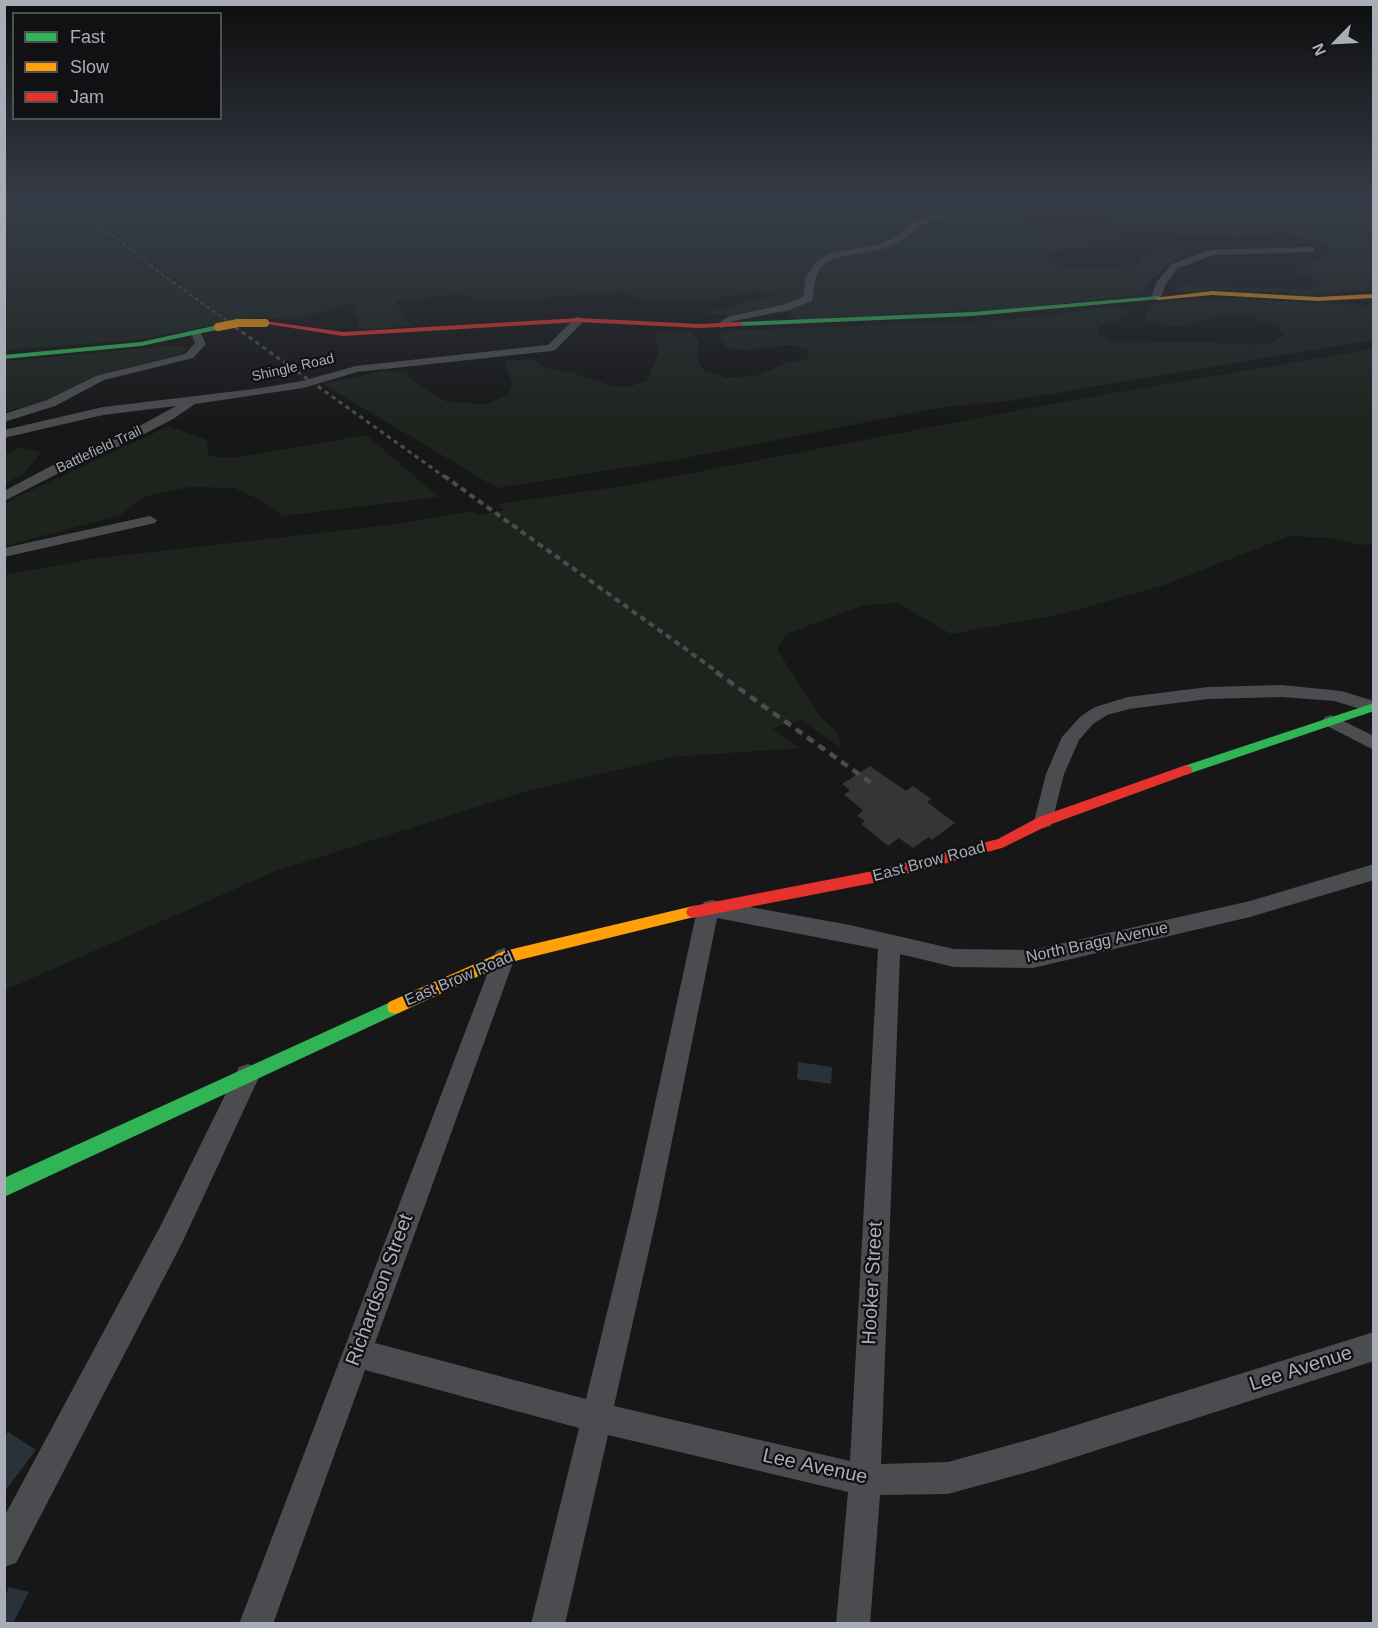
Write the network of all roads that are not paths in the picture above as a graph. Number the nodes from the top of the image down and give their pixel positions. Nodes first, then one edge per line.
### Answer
1 (812, 276) edge
2 (1167, 276) edge
3 (1374, 297) edge
4 (1156, 298) junction
5 (579, 320) junction
6 (721, 325) junction
7 (196, 333) junction
8 (4, 357) edge
9 (191, 401) junction
10 (4, 418) edge
11 (4, 434) edge
12 (4, 497) edge
13 (150, 520) dead end
14 (4, 553) edge
15 (1374, 707) edge
16 (1331, 721) junction
17 (1374, 744) edge
18 (1044, 821) junction
19 (1374, 872) edge
20 (711, 908) junction
21 (889, 943) junction
22 (504, 957) junction
23 (248, 1075) junction
24 (4, 1188) edge
25 (1374, 1346) edge
26 (357, 1353) junction
27 (595, 1417) junction
28 (865, 1480) junction
29 (4, 1551) edge
30 (256, 1623) edge
31 (548, 1623) edge
32 (853, 1623) edge

1 - 6 street
2 - 4 street
3 - 4 main road
4 - 6 main road
5 - 6 main road
5 - 7 main road, bridge
5 - 9 street, Shingle Road
7 - 8 main road
7 - 10 street
9 - 11 street, Shingle Road
9 - 12 street, Battlefield Trail
13 - 14 street
15 - 16 main road, East Brow Road
15 - 18 street, East Brow Road
16 - 17 street
16 - 18 main road, East Brow Road
18 - 20 main road, East Brow Road
19 - 21 street, North Bragg Avenue
20 - 21 street, North Bragg Avenue
20 - 22 main road, East Brow Road
20 - 27 street
21 - 28 street, Hooker Street
22 - 23 main road, East Brow Road
22 - 26 street, Richardson Street
23 - 24 main road, East Brow Road
23 - 29 street
25 - 28 street, Lee Avenue
26 - 27 street, Lee Avenue
26 - 30 street, Richardson Street
27 - 28 street, Lee Avenue
27 - 31 street
28 - 32 street, Hooker Street

